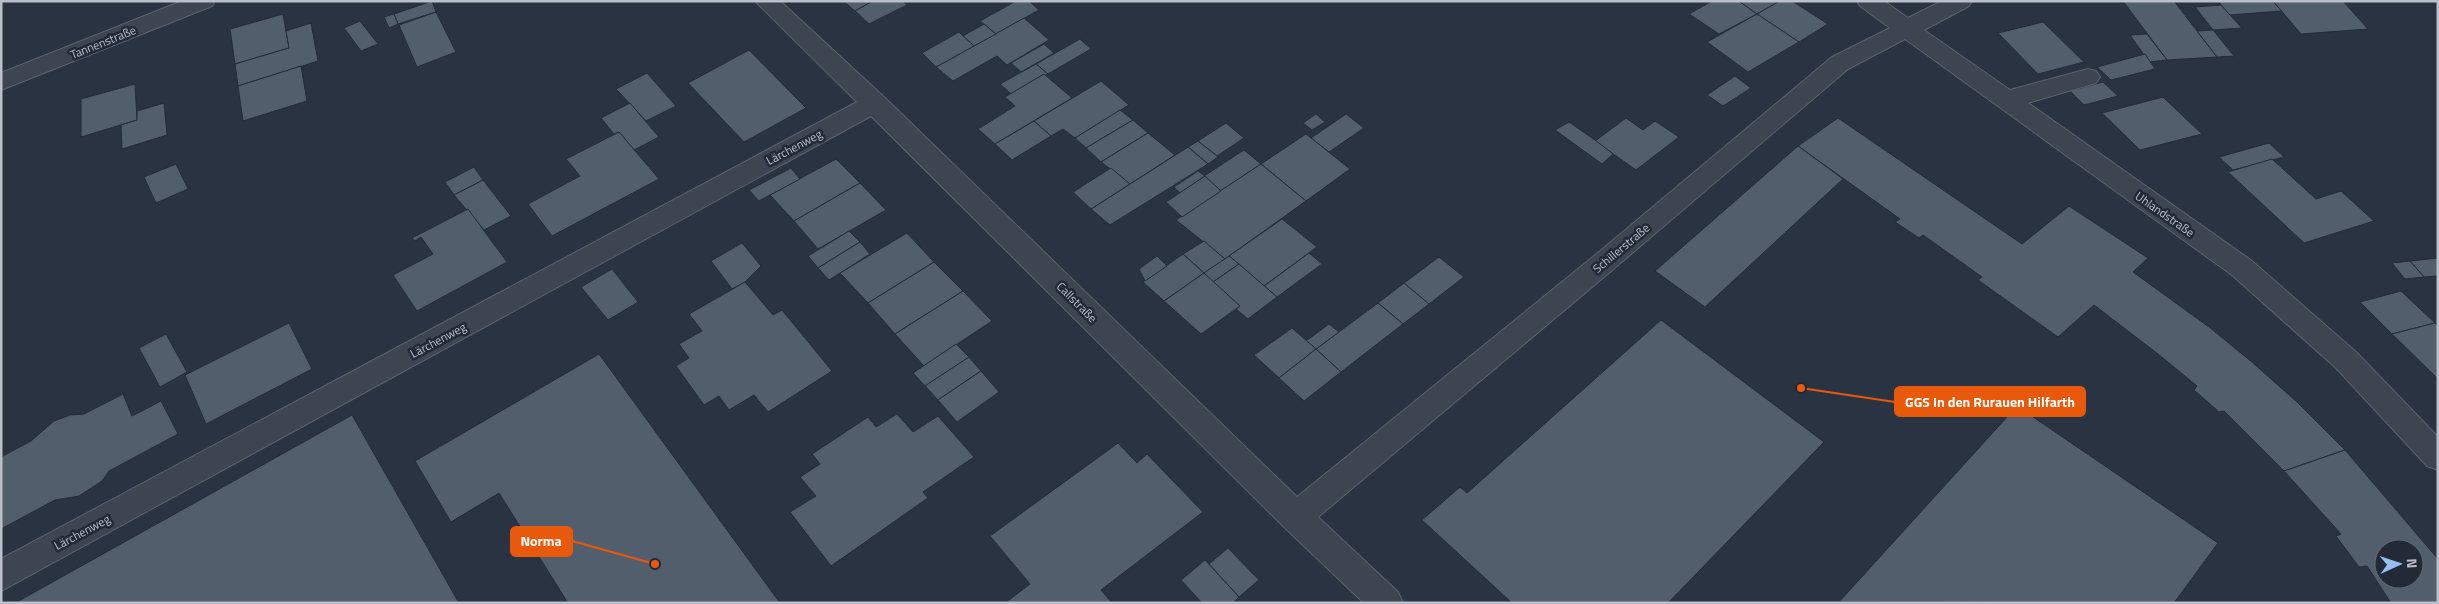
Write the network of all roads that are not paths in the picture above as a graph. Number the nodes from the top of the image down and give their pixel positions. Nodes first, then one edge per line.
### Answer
1 (204, 1) edge
2 (766, 1) edge
3 (1868, 1) edge
4 (1961, 1) edge
5 (1906, 30) junction
6 (2088, 77) dead end
7 (1, 82) edge
8 (2006, 100) junction
9 (875, 103) junction
10 (2438, 457) edge
11 (1295, 517) junction
12 (1, 576) edge
13 (1387, 603) edge

1 - 7 street, Tannenstraße
2 - 9 street, Callstraße
3 - 5 street, Uhlandstraße
4 - 5 street, Schillerstraße
5 - 8 street, Uhlandstraße
5 - 11 street, Schillerstraße
6 - 8 street
8 - 10 street, Uhlandstraße
9 - 11 street, Callstraße
9 - 12 street, Lärchenweg
11 - 13 street, Callstraße

